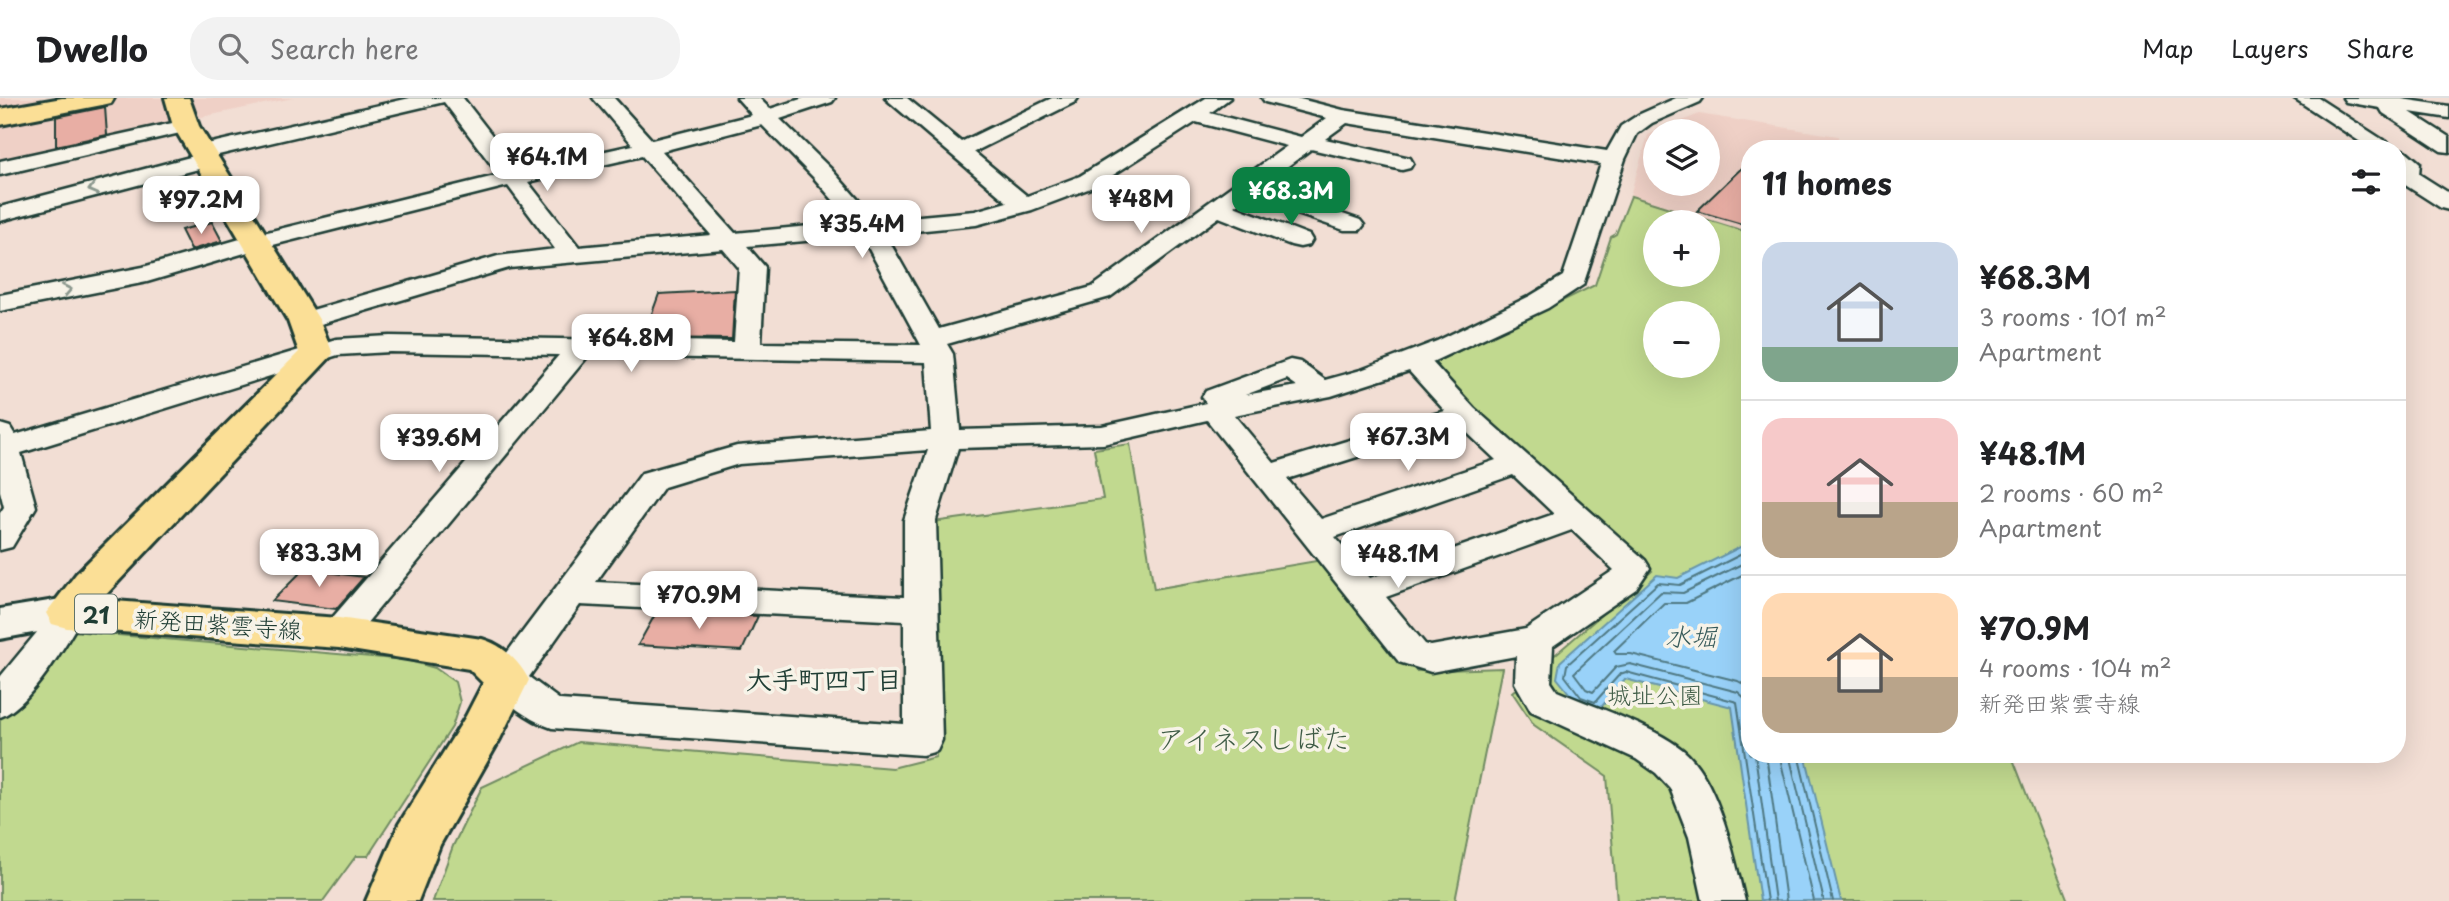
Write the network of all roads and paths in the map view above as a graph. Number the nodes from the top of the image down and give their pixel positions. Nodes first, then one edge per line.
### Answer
1 (102, 98) edge
2 (177, 98) edge
3 (437, 98) edge
4 (452, 98) edge
5 (603, 98) edge
6 (747, 98) edge
7 (825, 98) edge
8 (895, 98) edge
9 (1068, 98) edge
10 (1220, 98) edge
11 (1272, 98) edge
12 (1693, 98) edge
13 (2304, 98) edge
14 (2353, 98) edge
15 (2409, 98) edge
16 (2377, 100) edge
17 (2449, 104) edge
18 (2449, 112) edge
19 (1192, 115) junction
20 (1343, 116) junction
21 (0, 117) edge
22 (768, 118) junction
23 (187, 126) junction
24 (2372, 140) edge
25 (1306, 143) junction
26 (2449, 146) edge
27 (647, 149) junction
28 (960, 151) junction
29 (204, 156) junction
30 (1614, 159) junction
31 (2406, 159) edge
32 (2449, 160) edge
33 (1402, 163) dead end
34 (0, 168) edge
35 (2406, 172) edge
36 (514, 178) junction
37 (1244, 188) junction
38 (2449, 203) edge
39 (1024, 205) junction
40 (1217, 208) junction
41 (0, 214) edge
42 (1352, 225) dead end
43 (870, 228) junction
44 (1300, 240) dead end
45 (728, 241) junction
46 (256, 242) junction
47 (572, 255) junction
48 (0, 303) edge
49 (310, 338) junction
50 (936, 347) junction
51 (579, 349) junction
52 (747, 352) junction
53 (1414, 360) junction
54 (1321, 390) junction
55 (1216, 412) junction
56 (1464, 414) junction
57 (1155, 421) junction
58 (946, 439) junction
59 (3, 441) edge
60 (1517, 463) junction
61 (1268, 475) junction
62 (1577, 517) junction
63 (1316, 533) junction
64 (0, 539) edge
65 (1365, 592) junction
66 (571, 593) junction
67 (922, 610) junction
68 (67, 613) junction
69 (0, 624) edge
70 (339, 633) junction
71 (1535, 640) junction
72 (507, 680) junction
73 (0, 702) edge
74 (392, 901) edge
75 (1724, 901) edge

1 - 21 main road
2 - 23 main road
3 - 29 street
4 - 36 street
5 - 27 street
6 - 22 street
7 - 22 street
8 - 28 street
9 - 28 street
10 - 19 street
11 - 20 street
12 - 30 street
13 - 24 street
14 - 16 street
15 - 17 street
16 - 18 street
16 - 26 street
19 - 25 street
19 - 39 street
20 - 25 street
20 - 30 street
22 - 27 street
22 - 43 street
23 - 29 main road
23 - 34 street
25 - 33 street
25 - 37 street
27 - 36 street
27 - 45 street
28 - 39 street
29 -> 41 street
29 - 46 main road
30 - 53 street
31 - 32 street
35 - 38 street
36 - 46 street
36 - 47 street
37 - 40 street
37 - 42 street
39 - 43 street
40 - 44 street
40 - 50 street
43 - 45 street
43 - 50 street
45 - 47 street
45 - 52 street
48 -> 46 street
46 - 49 main road
47 - 49 street
49 - 51 street
49 - 59 street
49 - 68 main road, 21
50 - 52 street
50 - 58 street
51 - 52 street
51 - 70 street
53 - 54 street
53 - 56 street
54 - 55 street
54 - 57 street
55 - 57 street
55 - 61 street
56 - 60 street
56 - 61 street
57 - 58 street
58 - 66 street
58 - 67 street
59 - 64 street
60 - 62 street
60 - 63 street
61 - 63 street
62 - 65 street
62 - 71 street
63 - 65 street
65 - 71 street
66 - 67 street
66 - 72 street
67 - 72 street
68 - 69 street
68 - 70 main road, 新発田紫雲寺線 / 21
68 - 73 street
70 - 72 main road, 新発田紫雲寺線 / 21
71 - 75 street
72 - 74 main road

